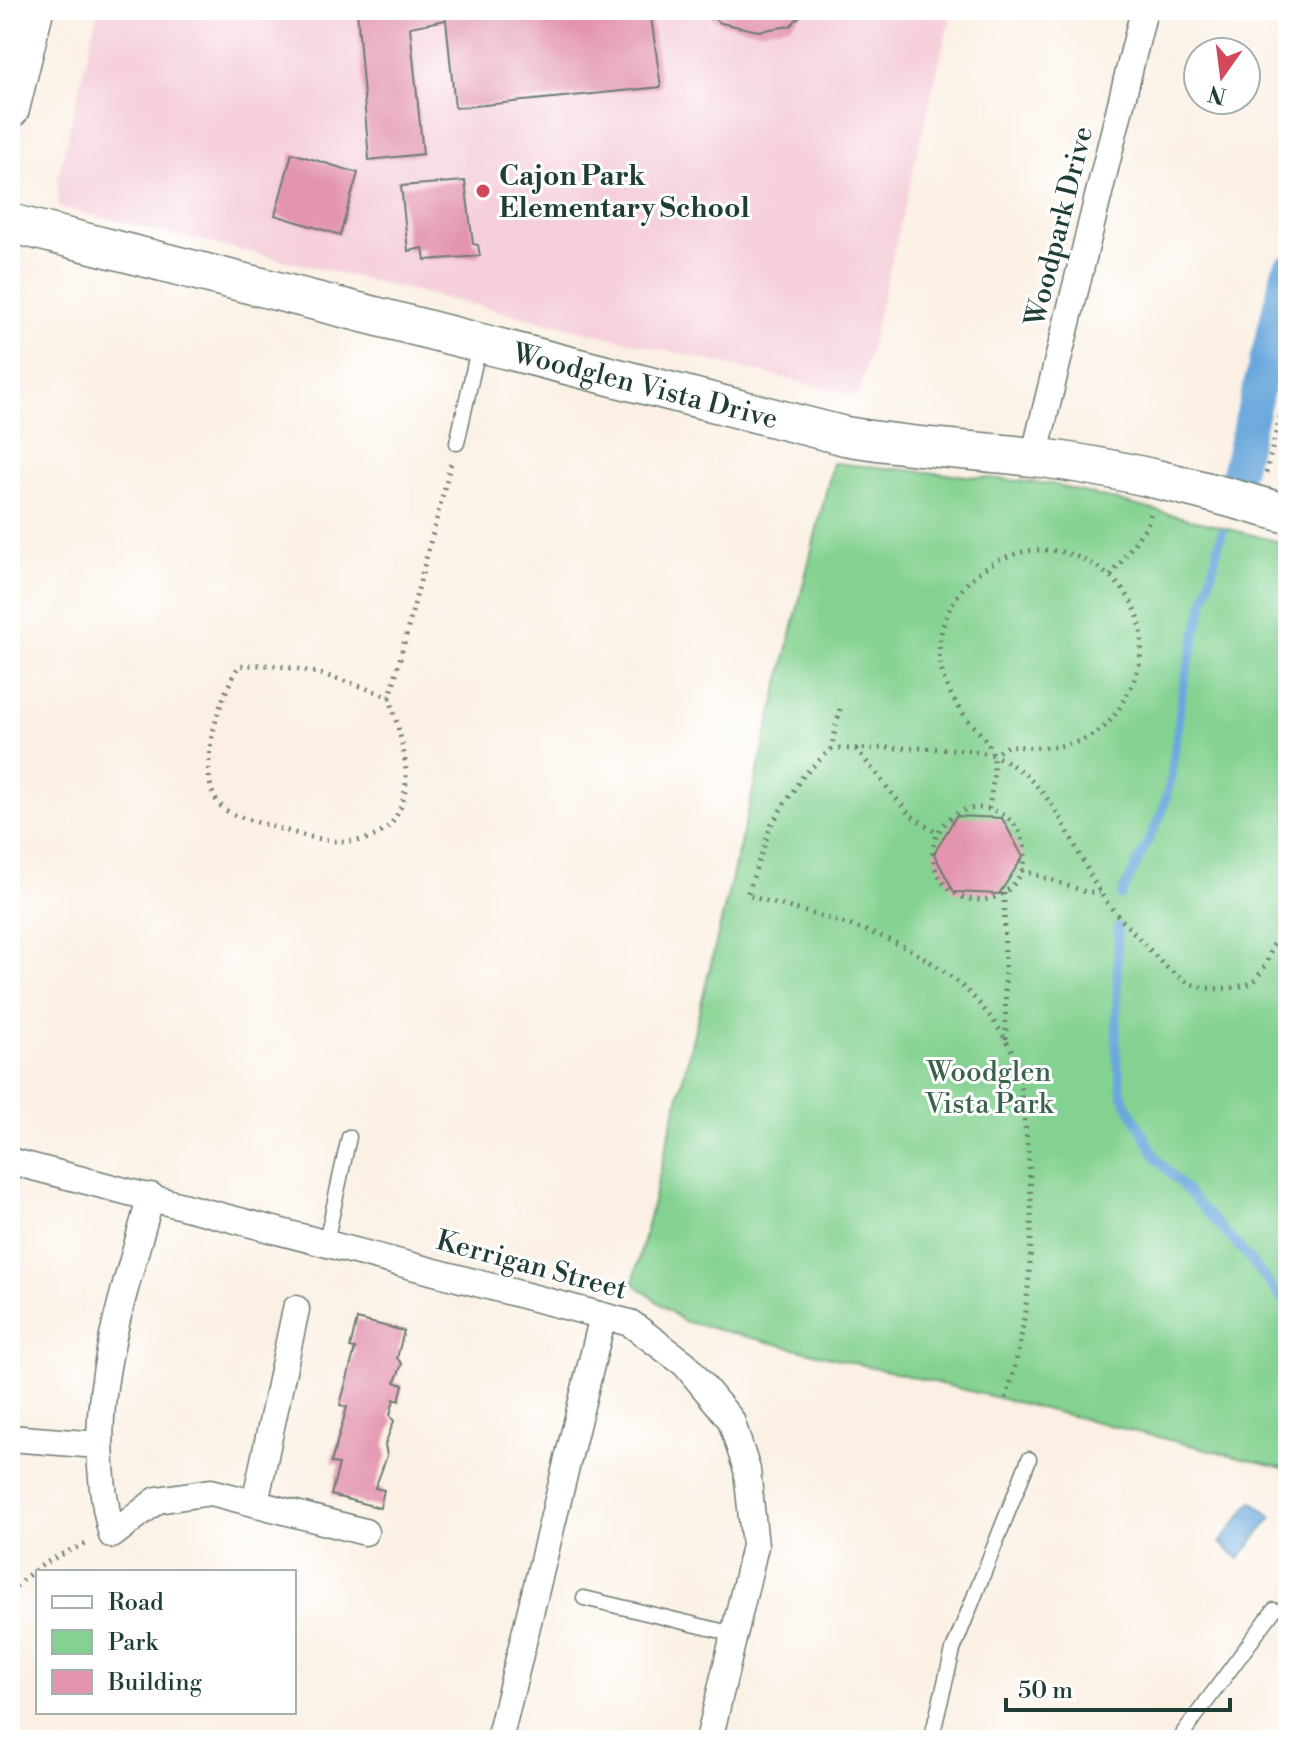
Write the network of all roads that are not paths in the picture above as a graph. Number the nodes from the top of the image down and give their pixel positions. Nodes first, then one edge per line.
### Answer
1 (34, 10) edge
2 (1144, 10) edge
3 (10, 109) edge
4 (10, 223) edge
5 (480, 341) junction
6 (457, 443) road end
7 (1034, 457) junction
8 (1273, 510) edge
9 (349, 1137) dead end
10 (10, 1161) edge
11 (151, 1196) junction
12 (326, 1242) junction
13 (296, 1309) dead end
14 (603, 1316) junction
15 (10, 1438) edge
16 (98, 1445) junction
17 (1029, 1459) dead end
18 (255, 1503) junction
19 (365, 1532) dead end
20 (584, 1598) dead end
21 (1274, 1610) dead end
22 (734, 1634) junction
23 (499, 1740) edge
24 (709, 1740) edge
25 (931, 1740) edge
26 (1181, 1740) edge

1 - 3 main road
2 - 7 street, Woodpark Drive
4 - 5 main road, Woodglen Vista Drive
5 - 6 lane
5 - 7 main road, Woodglen Vista Drive
7 - 8 main road, Woodglen Vista Drive
9 - 12 lane
10 - 11 street, Kerrigan Street
11 - 12 street, Kerrigan Street
11 - 16 street
12 - 14 street, Kerrigan Street
13 - 18 street
14 - 22 street, Kerrigan Street
14 - 23 street
15 - 16 street
16 - 18 street
17 - 25 lane
18 - 19 street
20 - 22 lane
21 - 26 lane
22 - 24 street, Kerrigan Street

